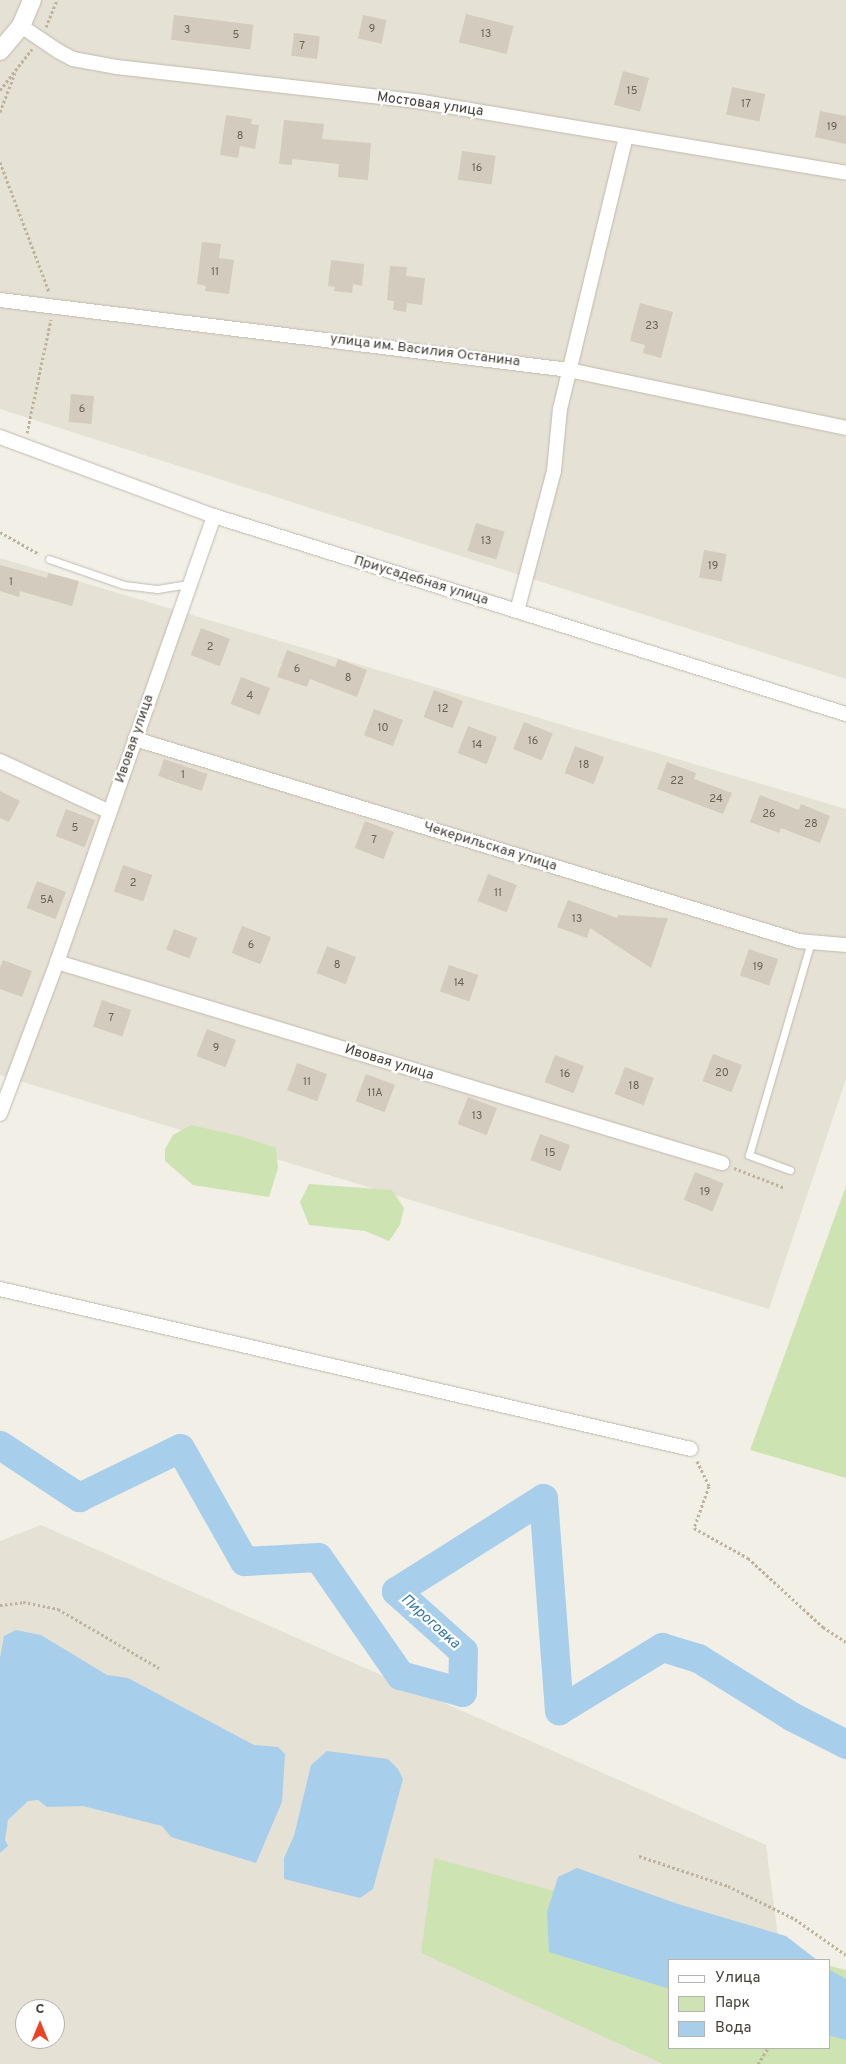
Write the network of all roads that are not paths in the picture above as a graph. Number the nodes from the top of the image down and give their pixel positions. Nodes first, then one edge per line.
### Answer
1 (32, 0) edge
2 (21, 26) junction
3 (0, 51) edge
4 (626, 137) junction
5 (846, 173) edge
6 (0, 300) edge
7 (569, 370) junction
8 (846, 428) edge
9 (0, 437) edge
10 (214, 516) junction
11 (49, 559) road end
12 (190, 584) junction
13 (517, 611) junction
14 (846, 714) edge
15 (135, 739) junction
16 (0, 761) edge
17 (110, 812) junction
18 (810, 942) junction
19 (846, 944) edge
20 (57, 962) junction
21 (0, 1114) edge
22 (722, 1163) road end
23 (790, 1170) dead end
24 (0, 1290) edge
25 (691, 1449) road end

1 - 2 street
2 - 3 street
2 - 4 street, Мостовая улица
4 - 5 street, Мостовая улица
4 - 7 street
6 - 7 street, улица им. Василия Останина
7 - 8 street, улица им. Василия Останина
7 - 13 street
9 - 10 street, Приусадебная улица
10 - 12 street, Ивовая улица
10 - 13 street, Приусадебная улица
11 - 12 lane
12 - 15 street, Ивовая улица
13 - 14 street, Приусадебная улица
15 - 17 street, Ивовая улица
15 - 18 street, Чекерильская улица
16 - 17 street
17 - 20 street, Ивовая улица
18 - 19 street, Чекерильская улица
18 - 23 lane
20 - 21 street, Ивовая улица
20 - 22 street, Ивовая улица
24 - 25 street

